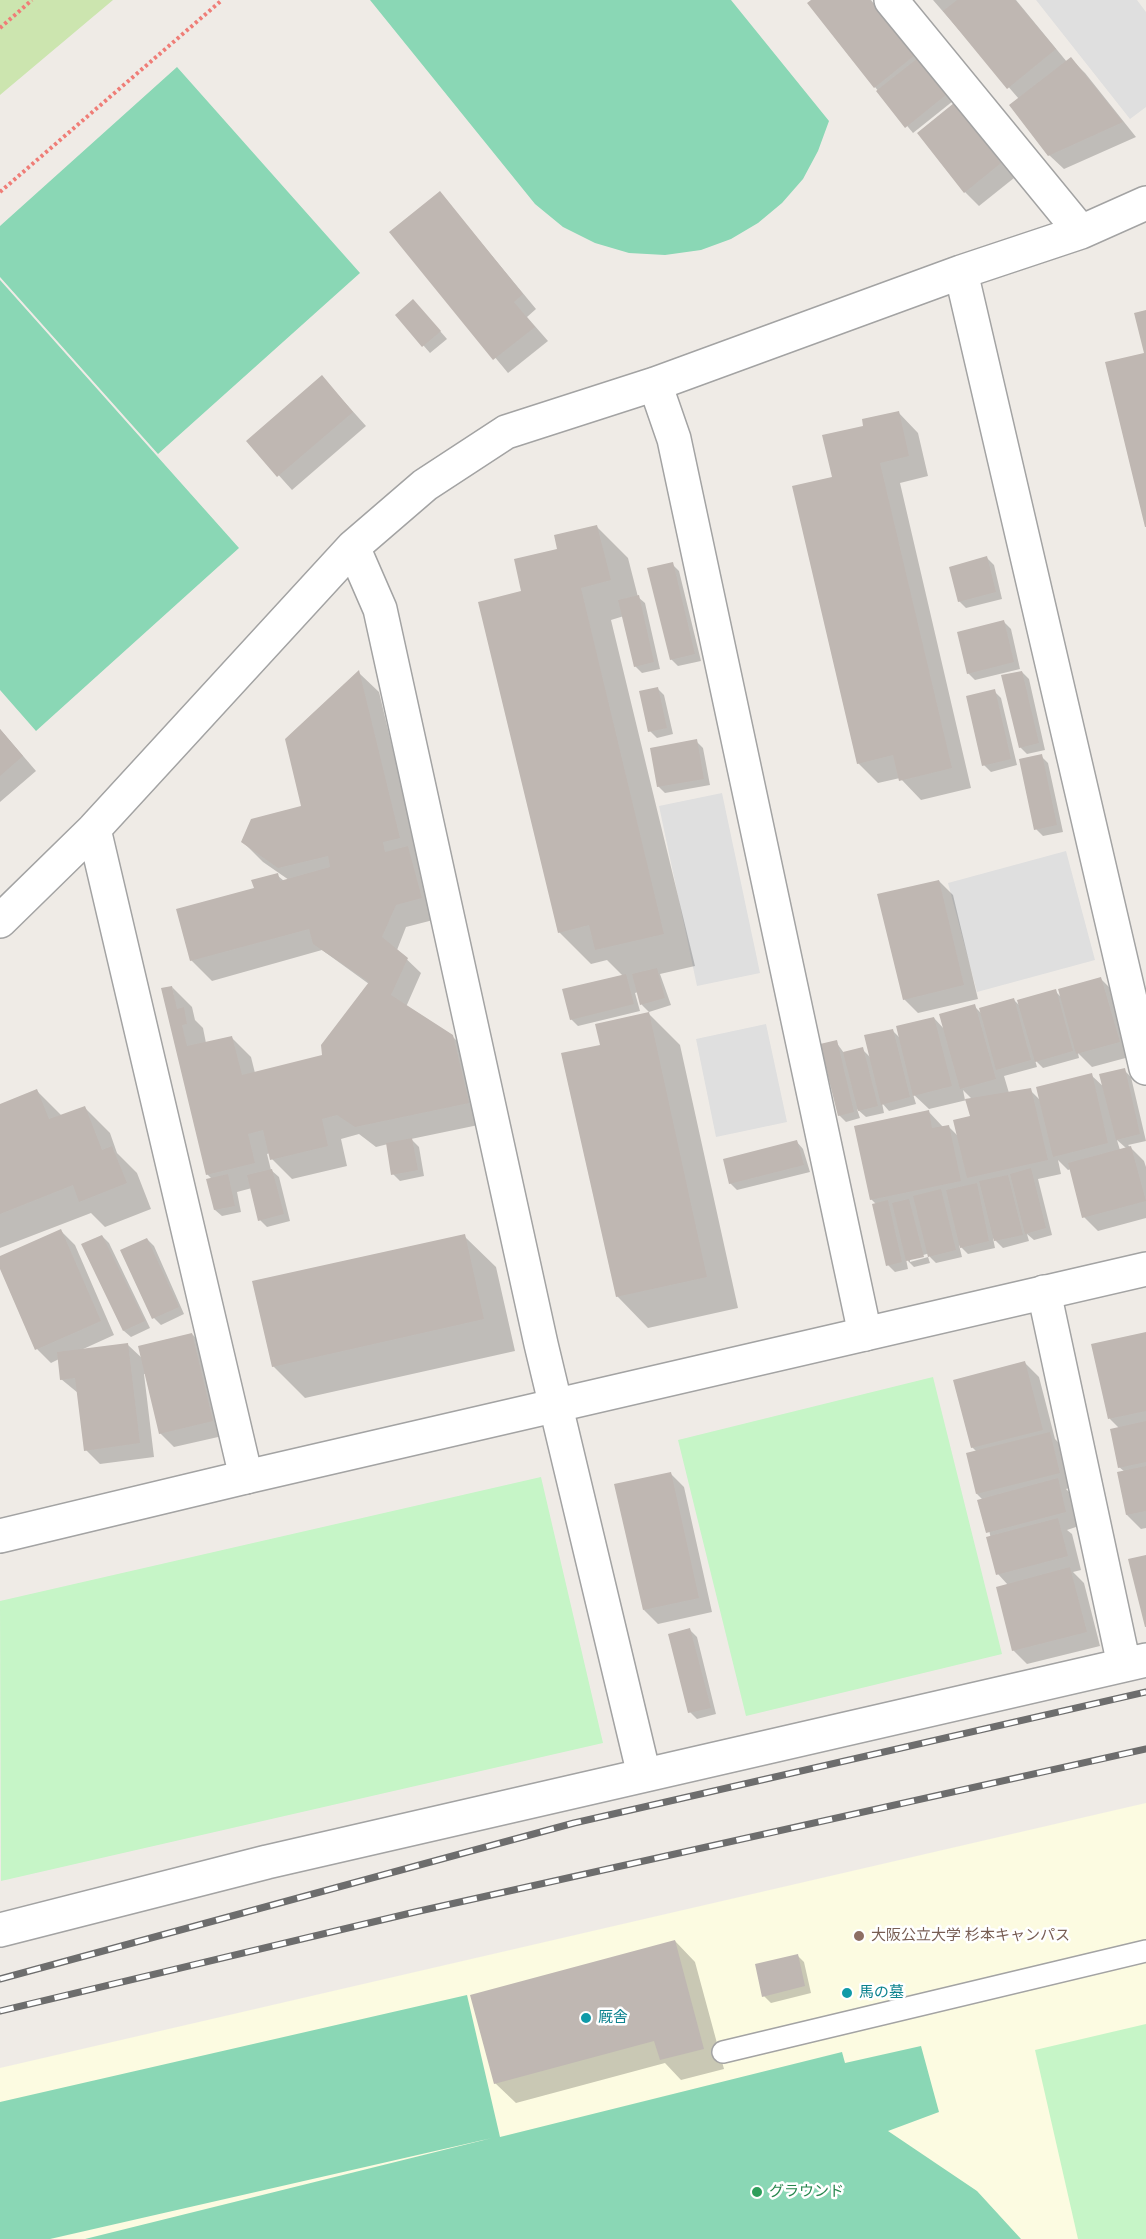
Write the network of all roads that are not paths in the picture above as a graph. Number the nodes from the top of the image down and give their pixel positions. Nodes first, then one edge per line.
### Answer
1 (891, 0) edge
2 (1146, 203) edge
3 (1081, 232) junction
4 (961, 272) junction
5 (655, 384) junction
6 (353, 547) junction
7 (94, 829) junction
8 (0, 921) edge
9 (1146, 1068) edge
10 (1146, 1269) edge
11 (1044, 1292) junction
12 (865, 1334) junction
13 (556, 1404) junction
14 (246, 1477) junction
15 (0, 1536) edge
16 (1135, 1663) edge
17 (644, 1775) junction
18 (0, 1929) edge
19 (1146, 1951) edge
20 (723, 2052) dead end

1 - 3 street
2 - 3 street
3 - 4 street
4 - 5 street
4 - 9 street
5 - 6 street
5 - 12 street
6 - 7 street
6 - 13 street
7 - 8 street
7 - 14 street
10 - 11 street
11 - 12 street
11 - 16 street
12 - 13 street
13 - 14 street
13 - 17 street
14 - 15 street
16 - 17 street
17 - 18 street
19 - 20 lane

